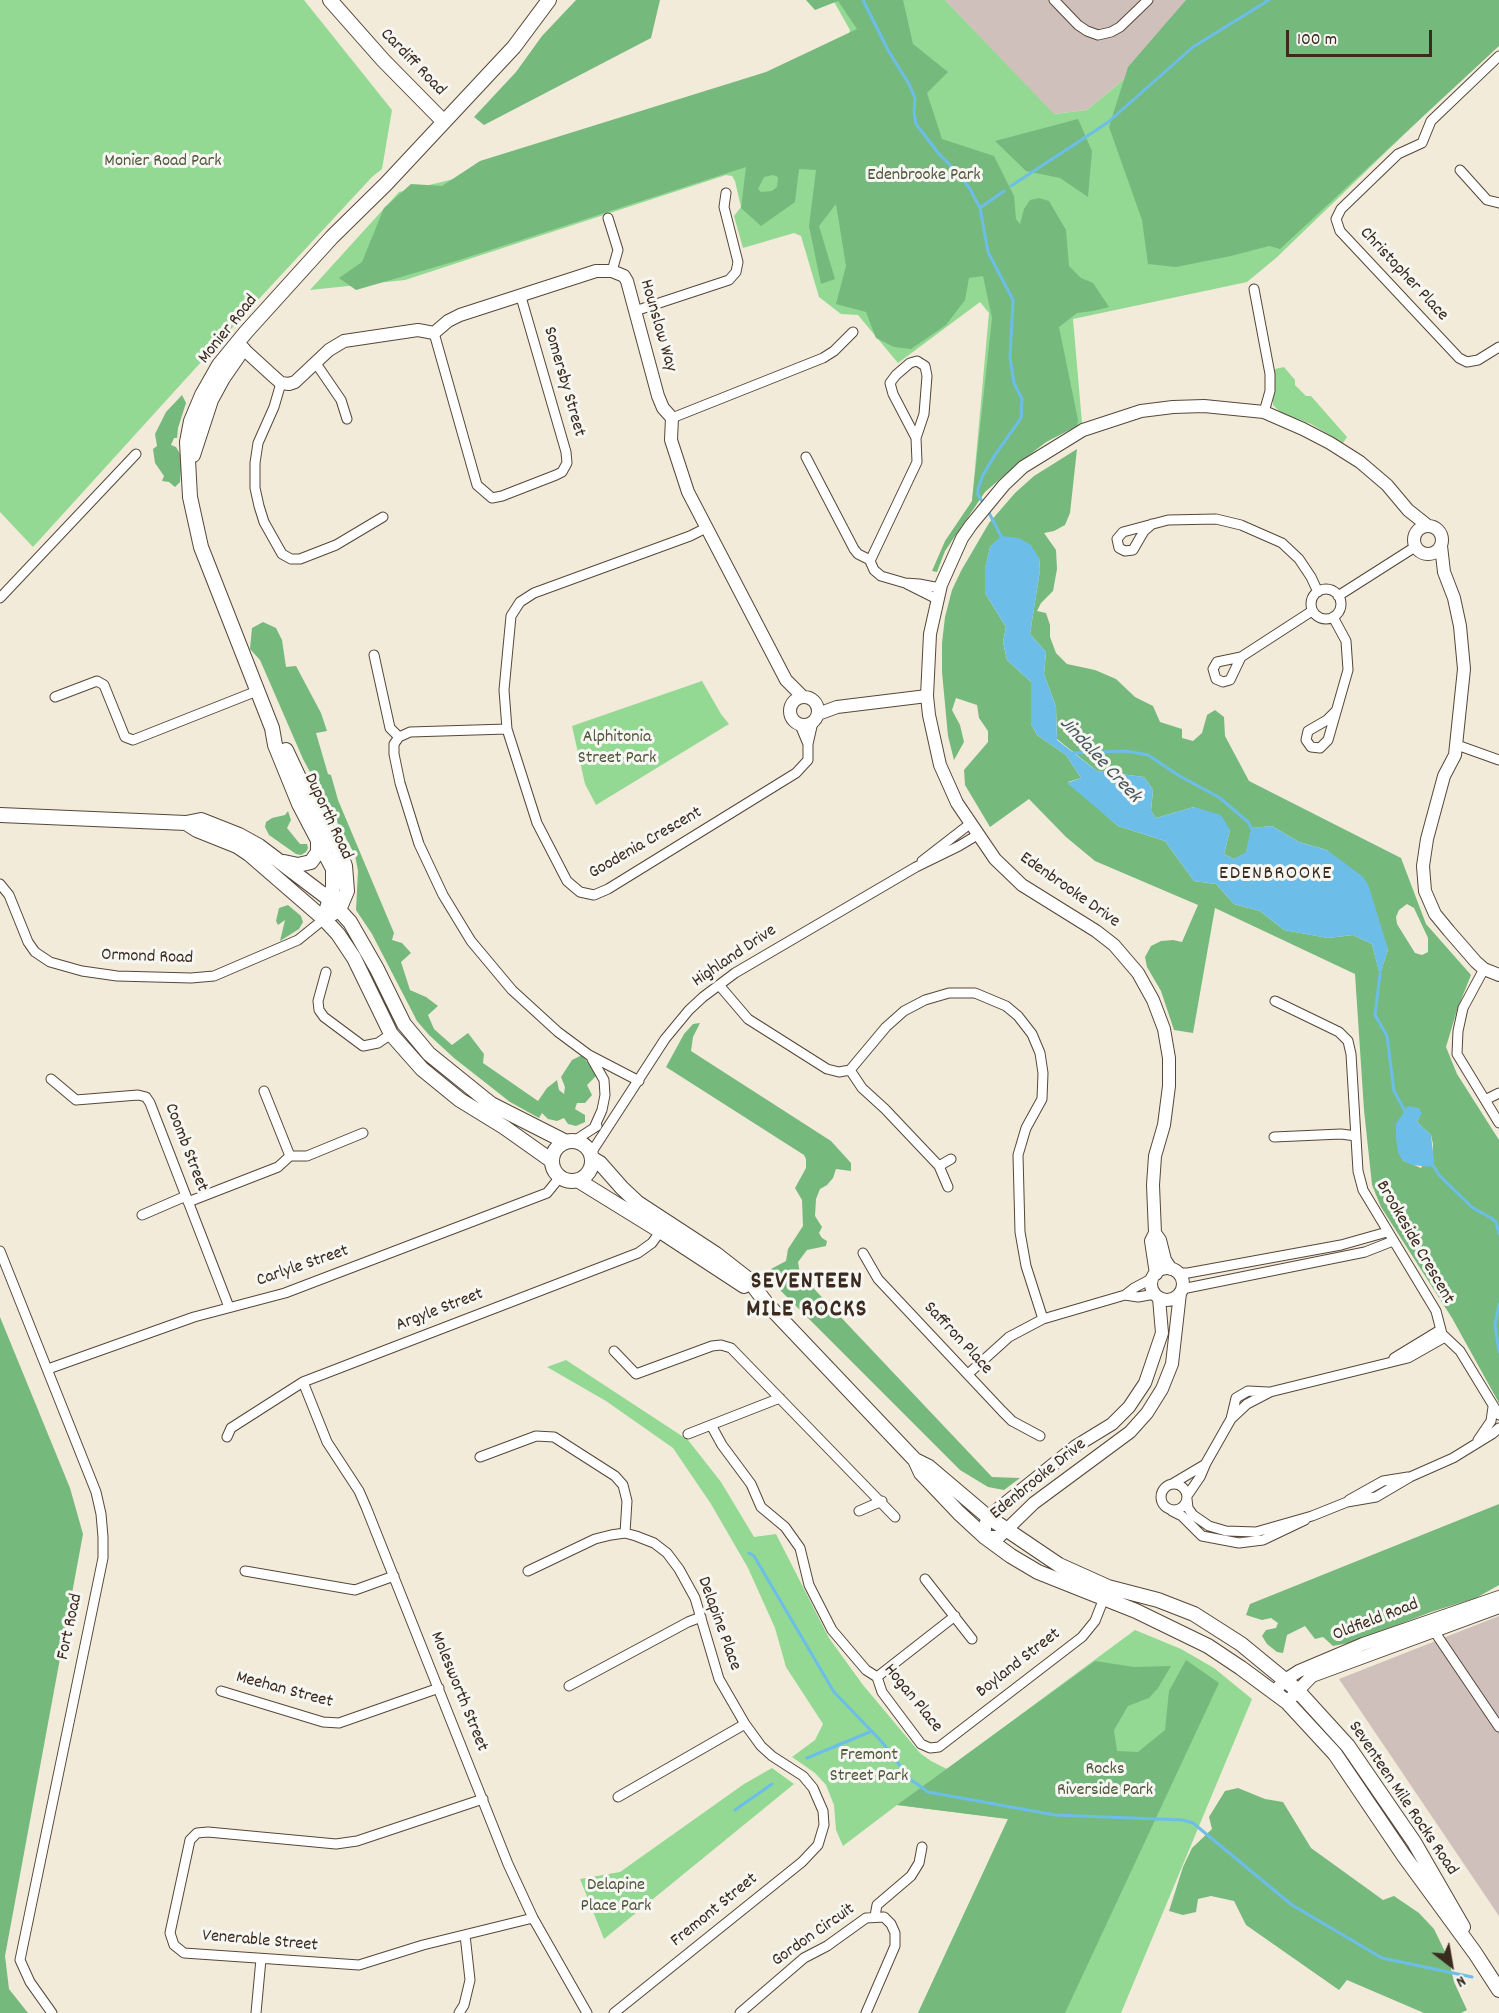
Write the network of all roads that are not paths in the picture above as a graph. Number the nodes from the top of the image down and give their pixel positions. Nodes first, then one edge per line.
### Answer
1 (330, 0) edge
2 (549, 0) edge
3 (1054, 0) edge
4 (1148, 0) edge
5 (1499, 56) edge
6 (444, 122) junction
7 (1460, 170) dead end
8 (726, 193) dead end
9 (1499, 203) edge
10 (608, 218) dead end
11 (612, 271) junction
12 (1254, 289) dead end
13 (522, 297) junction
14 (635, 311) junction
15 (853, 332) dead end
16 (434, 333) junction
17 (240, 346) junction
18 (1499, 347) edge
19 (315, 362) junction
20 (281, 383) junction
21 (1263, 412) junction
22 (672, 418) junction
23 (347, 419) dead end
24 (916, 438) junction
25 (136, 454) dead end
26 (806, 457) dead end
27 (189, 472) joint
28 (1408, 510) junction
29 (383, 517) dead end
30 (1152, 524) dead end
31 (1428, 526) junction
32 (706, 528) junction
33 (1415, 533) junction
34 (1441, 546) junction
35 (1415, 547) junction
36 (1429, 555) junction
37 (870, 560) junction
38 (1444, 572) junction
39 (1318, 592) junction
40 (939, 593) junction
41 (1338, 596) junction
42 (0, 598) edge
43 (1312, 611) junction
44 (1333, 617) junction
45 (374, 655) dead end
46 (1241, 657) dead end
47 (786, 680) junction
48 (256, 691) junction
49 (927, 696) junction
50 (55, 697) dead end
51 (803, 697) junction
52 (791, 705) junction
53 (1336, 711) dead end
54 (812, 716) junction
55 (272, 728) junction
56 (507, 729) junction
57 (399, 737) junction
58 (1457, 745) junction
59 (1499, 760) edge
60 (0, 815) edge
61 (186, 823) junction
62 (971, 823) junction
63 (979, 834) junction
64 (318, 839) junction
65 (282, 862) junction
66 (916, 867) junction
67 (0, 884) edge
68 (329, 899) junction
69 (339, 910) junction
70 (324, 919) junction
71 (1484, 969) junction
72 (326, 972) dead end
73 (1499, 975) edge
74 (719, 985) junction
75 (1275, 1001) dead end
76 (391, 1034) junction
77 (589, 1055) junction
78 (850, 1070) junction
79 (51, 1079) dead end
80 (639, 1081) junction
81 (264, 1091) dead end
82 (1499, 1093) edge
83 (1485, 1100) junction
84 (613, 1118) junction
85 (1499, 1123) edge
86 (594, 1128) junction
87 (363, 1133) dead end
88 (1356, 1136) junction
89 (1274, 1137) dead end
90 (570, 1141) junction
91 (290, 1156) junction
92 (592, 1156) junction
93 (951, 1159) dead end
94 (552, 1161) junction
95 (939, 1166) junction
96 (560, 1177) junction
97 (579, 1180) junction
98 (948, 1187) dead end
99 (187, 1199) junction
100 (142, 1215) dead end
101 (663, 1226) junction
102 (1387, 1232) junction
103 (1155, 1233) junction
104 (1393, 1241) junction
105 (0, 1251) edge
106 (863, 1253) dead end
107 (1175, 1271) junction
108 (1154, 1276) junction
109 (1181, 1291) junction
110 (1125, 1296) junction
111 (1157, 1296) junction
112 (229, 1307) junction
113 (1043, 1319) junction
114 (1442, 1334) junction
115 (614, 1352) dead end
116 (48, 1369) junction
117 (968, 1374) junction
118 (303, 1382) junction
119 (780, 1398) junction
120 (1491, 1402) junction
121 (1499, 1415) edge
122 (711, 1425) junction
123 (1499, 1428) edge
124 (688, 1434) dead end
125 (1040, 1436) dead end
126 (227, 1437) dead end
127 (1469, 1448) junction
128 (480, 1458) dead end
129 (915, 1461) junction
130 (1206, 1463) junction
131 (1170, 1485) junction
132 (1187, 1497) junction
133 (882, 1502) junction
134 (860, 1511) dead end
135 (1172, 1511) junction
136 (988, 1516) junction
137 (1312, 1516) junction
138 (895, 1517) dead end
139 (1007, 1530) junction
140 (625, 1533) junction
141 (985, 1537) junction
142 (246, 1571) dead end
143 (528, 1571) dead end
144 (394, 1576) junction
145 (925, 1579) dead end
146 (1106, 1593) junction
147 (1499, 1597) edge
148 (1499, 1607) edge
149 (955, 1616) junction
150 (701, 1617) junction
151 (1431, 1626) junction
152 (972, 1639) dead end
153 (877, 1677) junction
154 (1285, 1680) junction
155 (569, 1686) dead end
156 (439, 1688) junction
157 (1297, 1690) junction
158 (221, 1691) dead end
159 (1274, 1692) junction
160 (1287, 1702) junction
161 (745, 1724) junction
162 (1499, 1727) edge
163 (930, 1748) joint
164 (618, 1797) dead end
165 (483, 1799) junction
166 (824, 1825) joint
167 (922, 1847) dead end
168 (875, 1916) junction
169 (533, 1918) junction
170 (465, 1935) junction
171 (1475, 1953) junction
172 (261, 1959) junction
173 (1499, 1990) edge
174 (52, 2013) edge
175 (256, 2013) edge
176 (459, 2013) edge
177 (587, 2013) edge
178 (614, 2013) edge
179 (740, 2013) edge
180 (866, 2013) edge

1 - 6 main road, Cardiff Road
2 - 6 main road, Monier Road
3 - 4 street
5 - 18 street, Christopher Place
6 - 17 main road, Monier Road
7 - 9 street
8 - 14 street
10 - 11 street
11 - 13 street, Hounslow Way
11 - 14 street, Hounslow Way
12 - 21 street
13 - 16 street, Hounslow Way
13 - 16 street, Somersby Street
14 - 22 street, Hounslow Way
15 - 22 street
16 - 19 street
17 - 20 street
17 - 27 main road, Monier Road
19 - 20 street
19 - 23 street
20 - 29 street
21 - 28 street, Edenbrooke Drive
21 - 40 street, Edenbrooke Drive
22 - 32 street, Hounslow Way
24 - 24 street
24 - 37 street
25 - 42 street
26 - 37 street
27 - 48 main road, Duporth Road
28 - 31 street, Edenbrooke Drive
28 - 33 street, Edenbrooke Drive
30 - 39 street
31 - 33 street
31 - 34 street
32 - 47 street, Hounslow Way
32 - 56 street, Goodenia Crescent
33 - 35 street
34 - 36 street
34 - 38 street
35 - 36 street
35 - 41 street
36 - 38 street
37 - 40 street
38 - 58 street
39 - 41 street
39 - 43 street
40 - 49 street, Edenbrooke Drive
41 - 44 street
43 - 44 street
43 - 46 street
44 - 53 street
45 - 57 street
47 - 51 street, Hounslow Way
47 - 52 street, Hounslow Way
48 - 50 street
48 - 55 main road, Duporth Road
49 - 54 street
49 - 62 street, Edenbrooke Drive
51 - 52 street
51 - 54 street
52 - 54 street, Hounslow Way
54 - 56 street, Goodenia Crescent
55 - 64 main road, Duporth Road
55 - 69 main road, Duporth Road
56 - 57 street
57 - 77 street
58 - 59 street
58 - 71 street
60 - 61 main road
61 - 65 main road
61 - 70 main road
62 - 63 street, Edenbrooke Drive
62 - 66 street, Highland Drive
63 - 66 street, Highland Drive
63 - 103 street, Edenbrooke Drive
64 - 65 main road
64 - 68 main road, Duporth Road
65 - 68 main road
66 - 74 street, Highland Drive
67 - 70 street, Ormond Road
68 - 69 main road
68 - 70 main road, Duporth Road
69 - 70 main road
69 - 90 main road
70 - 76 main road
71 - 73 street
71 - 83 street
72 - 76 street
74 - 78 street
74 - 80 street, Highland Drive
75 - 88 street, Brookeside Crescent
76 - 94 main road
77 - 80 street
77 - 86 street
78 - 95 street
78 - 113 street
79 - 99 street, Coomb Street
80 - 84 street, Highland Drive
81 - 91 street
82 - 83 street
83 - 85 street
84 - 86 street, Highland Drive
84 - 92 street, Highland Drive
86 - 90 street, Highland Drive
87 - 91 street
88 - 89 street
88 - 102 street, Brookeside Crescent
90 - 92 main road
90 - 94 main road
91 - 99 street
92 - 97 main road
92 - 101 main road, Seventeen Mile Rocks Road
93 - 95 street
94 - 96 main road
95 - 98 street
96 - 97 main road
96 - 112 street, Carlyle Street
97 - 101 main road, Seventeen Mile Rocks Road
99 - 100 street
99 - 112 street, Coomb Street
101 - 118 street, Argyle Street
101 - 129 main road, Seventeen Mile Rocks Road
102 - 104 street, Brookeside Crescent
102 - 107 street
103 - 107 street, Edenbrooke Drive
103 - 108 street, Edenbrooke Drive
104 - 109 street
104 - 114 street, Brookeside Crescent
105 - 116 street, Fort Road
106 - 117 street, Saffron Place
107 - 108 street
107 - 109 street
108 - 110 street
108 - 111 street
109 - 111 street
109 - 139 street, Edenbrooke Drive
110 - 111 street
110 - 113 street
111 - 136 street, Edenbrooke Drive
112 - 116 street, Carlyle Street
113 - 117 street
114 - 120 street, Brookeside Crescent
114 - 130 street
115 - 119 street
116 - 174 street, Fort Road
117 - 125 street, Saffron Place
118 - 126 street, Argyle Street
118 - 144 street, Molesworth Street
119 - 122 street
119 - 133 street
120 - 121 street, Brookeside Crescent
120 - 127 street
122 - 124 street
122 - 153 street, Hogan Place
123 - 127 street
127 - 137 street
128 - 140 street
129 - 136 main road, Seventeen Mile Rocks Road
129 - 141 main road, Seventeen Mile Rocks Road
130 - 131 street
130 - 132 street
131 - 132 street
131 - 135 street
132 - 135 street
132 - 137 street
133 - 134 street
133 - 138 street
135 - 137 street
136 - 139 main road, Seventeen Mile Rocks Road
136 - 141 street, Edenbrooke Drive
139 - 141 street, Edenbrooke Drive
139 - 146 main road, Seventeen Mile Rocks Road
140 - 143 street
140 - 150 street, Delapine Place
141 - 146 main road, Seventeen Mile Rocks Road
142 - 144 street
144 - 156 street, Molesworth Street
145 - 149 street
146 - 154 main road, Seventeen Mile Rocks Road
146 - 159 main road, Seventeen Mile Rocks Road
146 - 163 street, Boyland Street
147 - 151 street, Oldfield Road
148 - 151 street, Oldfield Road
149 - 152 street
149 - 153 street
150 - 155 street
150 - 161 street, Delapine Place
151 - 154 street, Oldfield Road
151 - 157 street, Oldfield Road
151 - 162 street
153 - 163 street, Hogan Place
154 - 157 main road, Seventeen Mile Rocks Road
154 - 159 street, Oldfield Road
156 - 158 street, Meehan Street
156 - 165 street, Molesworth Street
157 - 160 street, Oldfield Road
157 - 171 main road, Seventeen Mile Rocks Road
159 - 160 main road, Seventeen Mile Rocks Road
160 - 171 main road, Seventeen Mile Rocks Road
161 - 164 street
161 - 166 street, Delapine Place
165 - 169 street, Molesworth Street
165 - 172 street, Venerable Street
166 - 178 street, Fremont Street
167 - 168 street
168 - 179 street, Gordon Circuit
168 - 180 street, Gordon Circuit
169 - 170 street, Venerable Street
169 - 177 street, Molesworth Street
170 - 172 street, Venerable Street
170 - 176 street
171 - 173 main road, Seventeen Mile Rocks Road
172 - 175 street

